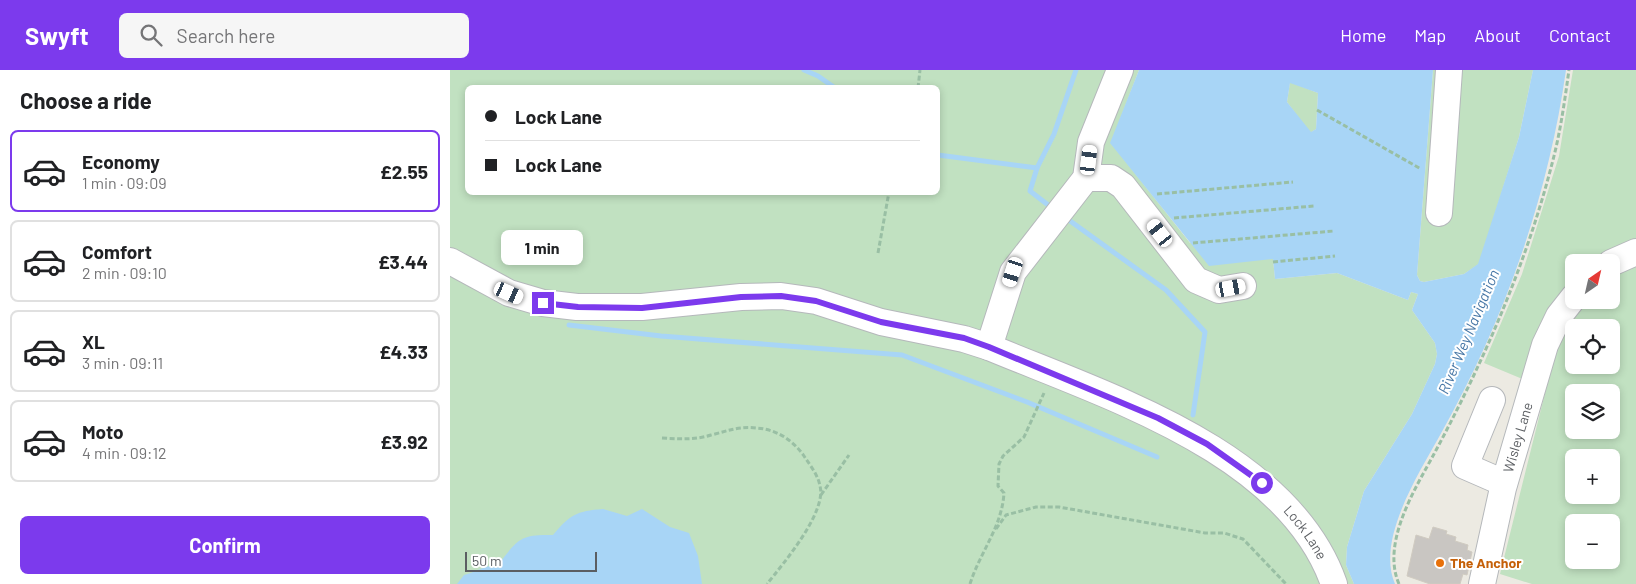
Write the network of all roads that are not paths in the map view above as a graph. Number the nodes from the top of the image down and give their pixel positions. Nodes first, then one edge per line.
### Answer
1 (1120, 70) edge
2 (1449, 70) edge
3 (1086, 178) junction
4 (1439, 213) dead end
5 (1636, 252) edge
6 (1620, 259) edge
7 (450, 261) edge
8 (1242, 286) dead end
9 (1565, 308) edge
10 (989, 347) junction
11 (1492, 400) dead end
12 (1504, 483) junction
13 (1334, 584) edge
14 (1482, 584) edge

1 - 3 street
2 - 4 street
3 - 8 street
3 - 10 street
5 - 6 street
7 - 10 street, Lock Lane
9 - 12 street, Wisley Lane
10 - 13 street, Lock Lane
11 - 12 street
12 - 14 street, Wisley Lane

